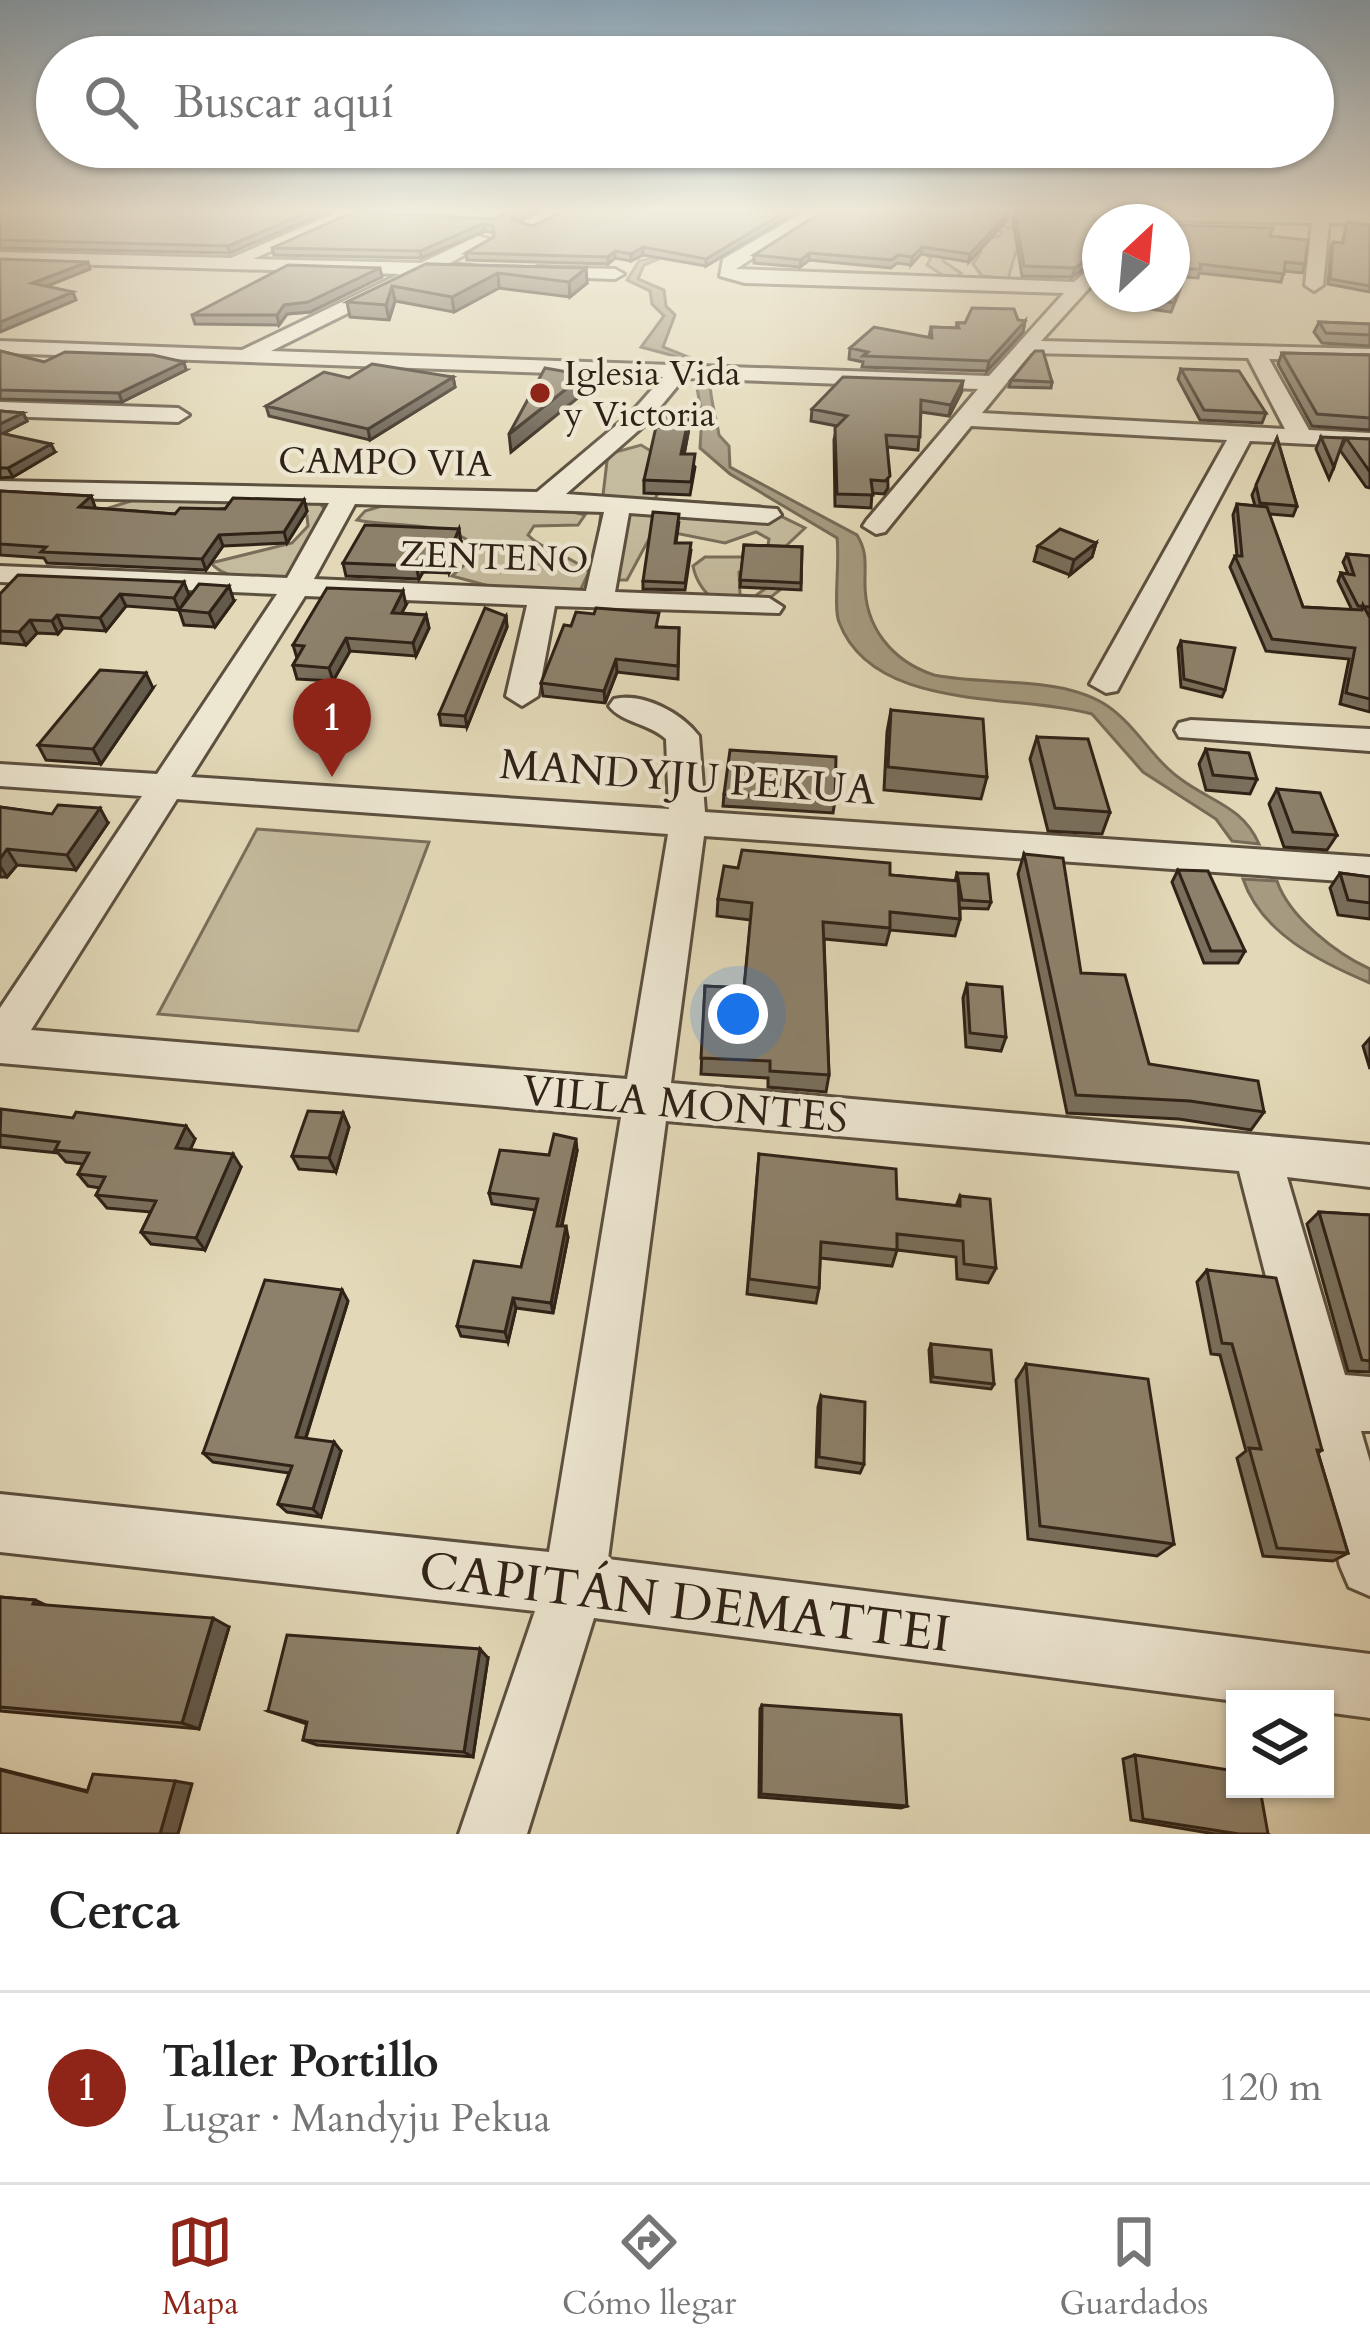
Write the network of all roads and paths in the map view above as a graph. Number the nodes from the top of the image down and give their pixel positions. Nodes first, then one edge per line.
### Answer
1 (366, 297) edge
2 (1068, 297) edge
3 (1024, 346) junction
4 (0, 347) edge
5 (1255, 352) junction
6 (1370, 355) edge
7 (245, 356) junction
8 (682, 370) junction
9 (994, 383) junction
10 (0, 409) edge
11 (178, 416) dead end
12 (966, 419) junction
13 (1242, 434) junction
14 (1301, 436) junction
15 (1370, 440) edge
16 (0, 489) edge
17 (346, 496) junction
18 (543, 500) junction
19 (618, 506) junction
20 (768, 515) dead end
21 (876, 526) dead end
22 (0, 574) edge
23 (295, 590) junction
24 (543, 597) junction
25 (599, 598) junction
26 (769, 607) dead end
27 (1106, 685) dead end
28 (522, 696) dead end
29 (625, 706) dead end
30 (1191, 730) dead end
31 (1370, 740) edge
32 (0, 775) edge
33 (167, 786) junction
34 (688, 821) junction
35 (1370, 870) edge
36 (0, 1044) edge
37 (648, 1100) junction
38 (1257, 1152) junction
39 (1370, 1166) edge
40 (1347, 1402) edge
41 (0, 1523) edge
42 (1370, 1566) edge
43 (574, 1585) junction
44 (1370, 1686) edge
45 (493, 1834) edge

1 - 7 street
2 - 3 street
3 - 5 street
3 - 9 street
4 - 7 street
5 - 6 street
5 - 14 street
7 - 8 street
8 - 9 street
8 - 18 street
9 - 12 street
10 - 11 street
12 - 13 street
12 - 21 street
13 - 14 street
13 - 27 street
14 - 15 street
16 - 17 street, CAMPO VIA
17 - 18 street, CAMPO VIA
17 - 23 street
18 - 19 street, CAMPO VIA
19 - 20 street, CAMPO VIA
19 - 25 street
22 - 23 street, ZENTENO
23 - 24 street, ZENTENO
23 - 33 street
24 - 25 street, ZENTENO
24 - 28 street
25 - 26 street, ZENTENO
29 - 34 street
30 - 31 street
32 - 33 street, MANDYJU PEKUA
33 - 34 street, MANDYJU PEKUA
33 - 36 street
34 - 35 street, MANDYJU PEKUA
34 - 37 street
36 - 37 street, VILLA MONTES
37 - 38 street, VILLA MONTES
37 - 43 street
38 - 39 street, VILLA MONTES
38 - 40 street
40 - 42 street
41 - 43 street, CAPITÁN DEMATTEI
43 - 44 street, CAPITÁN DEMATTEI
43 - 45 street

